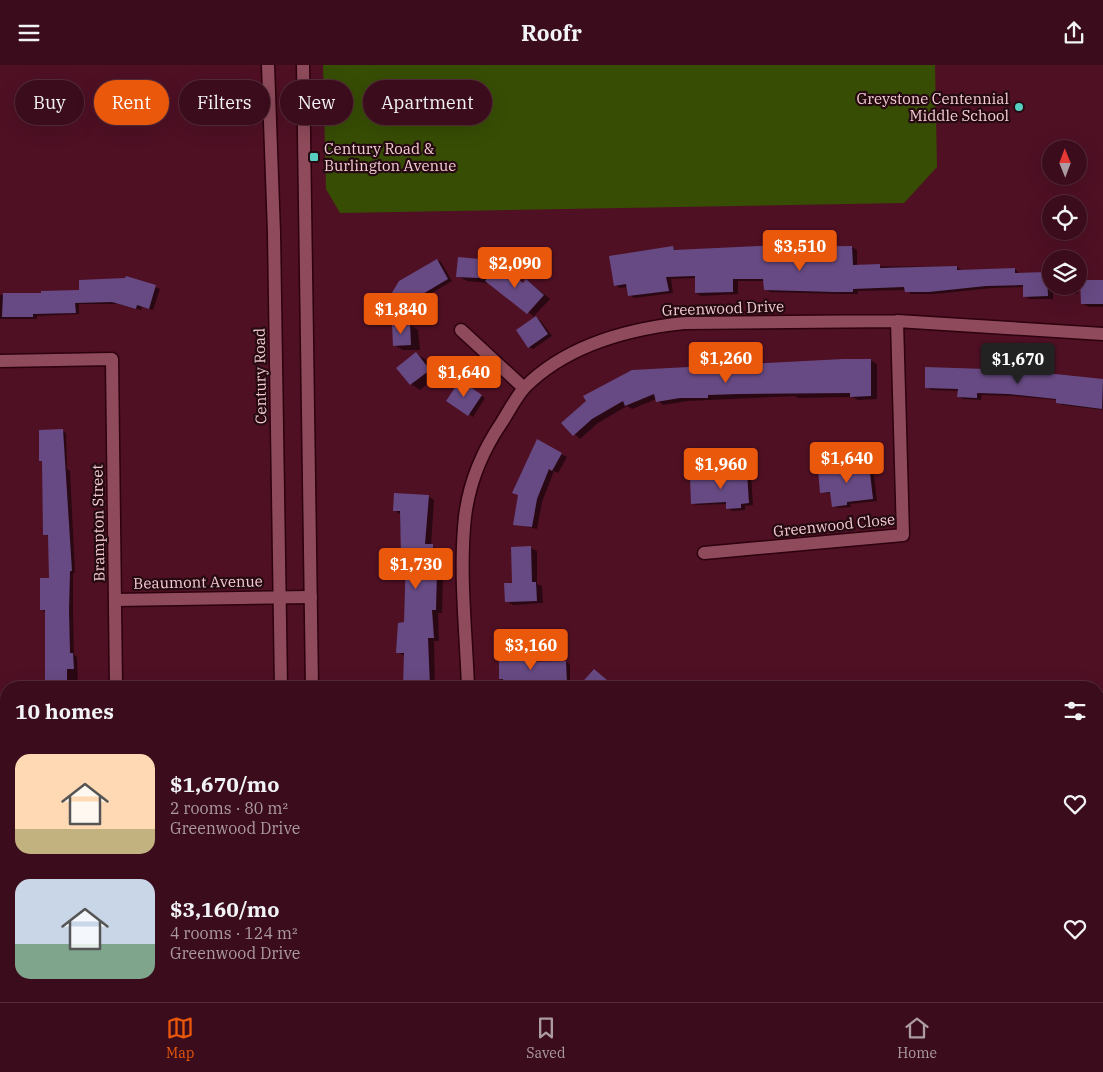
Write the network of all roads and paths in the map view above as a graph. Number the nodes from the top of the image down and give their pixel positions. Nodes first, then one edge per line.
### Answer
1 (268, 65) edge
2 (303, 65) edge
3 (897, 321) junction
4 (462, 330) dead end
5 (1103, 334) edge
6 (0, 361) edge
7 (524, 388) junction
8 (704, 553) dead end
9 (311, 597) junction
10 (280, 598) junction
11 (116, 600) junction
12 (116, 681) edge
13 (282, 681) edge
14 (312, 681) edge
15 (468, 681) edge

1 - 10 street, Century Road
2 - 9 street
3 - 5 street, Greenwood Drive
3 - 7 street, Greenwood Drive
3 - 8 street, Greenwood Close
4 - 7 street
6 - 11 street, Brampton Street
7 - 15 street, Greenwood Drive
9 - 10 street, Beaumont Avenue
9 - 14 street
10 - 11 street, Beaumont Avenue
10 - 13 street, Century Road
11 - 12 street, Brampton Street

